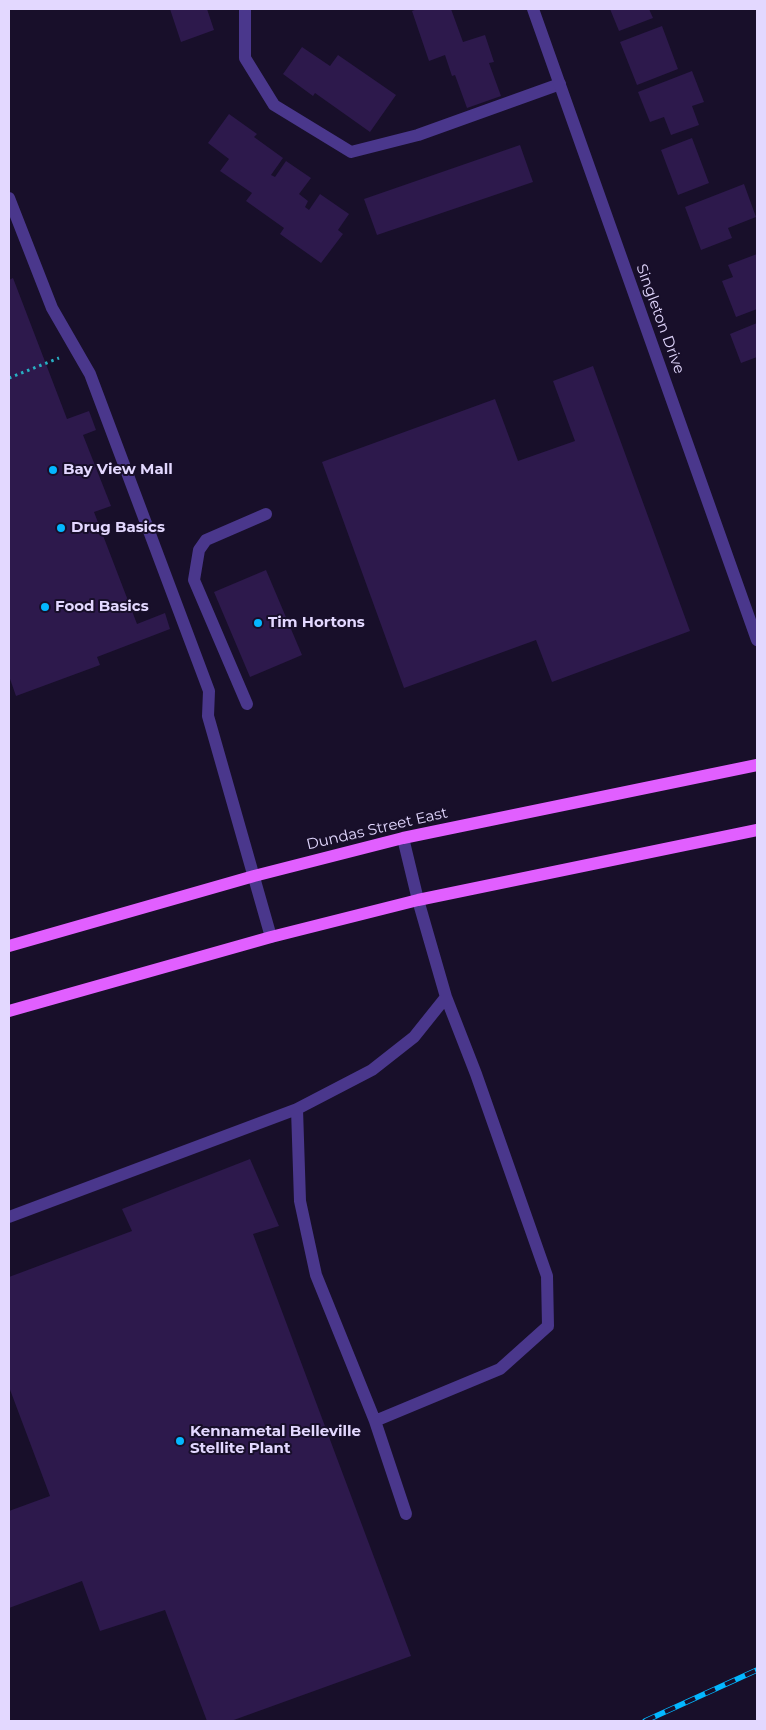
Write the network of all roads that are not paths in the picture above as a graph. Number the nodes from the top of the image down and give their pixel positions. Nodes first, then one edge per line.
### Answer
1 (245, 9) edge
2 (533, 9) edge
3 (560, 84) junction
4 (9, 198) edge
5 (266, 514) dead end
6 (757, 640) edge
7 (247, 704) dead end
8 (757, 765) edge
9 (757, 830) edge
10 (403, 838) junction
11 (254, 876) junction
12 (418, 900) junction
13 (271, 937) junction
14 (9, 946) edge
15 (446, 997) junction
16 (9, 1011) edge
17 (297, 1109) junction
18 (9, 1217) edge
19 (375, 1421) junction
20 (406, 1514) dead end

1 - 3 street
2 - 3 street, Singleton Drive
3 - 6 street, Singleton Drive
4 - 11 street
5 - 7 street
8 - 10 main road, Dundas Street East
9 - 12 main road
10 - 11 main road, Dundas Street East
10 - 12 street
11 - 13 street
11 - 14 main road, Dundas Street East
12 - 13 main road
12 - 15 street
13 - 16 main road
15 - 17 street
15 - 19 street
17 - 18 street
17 - 19 street
19 - 20 street

